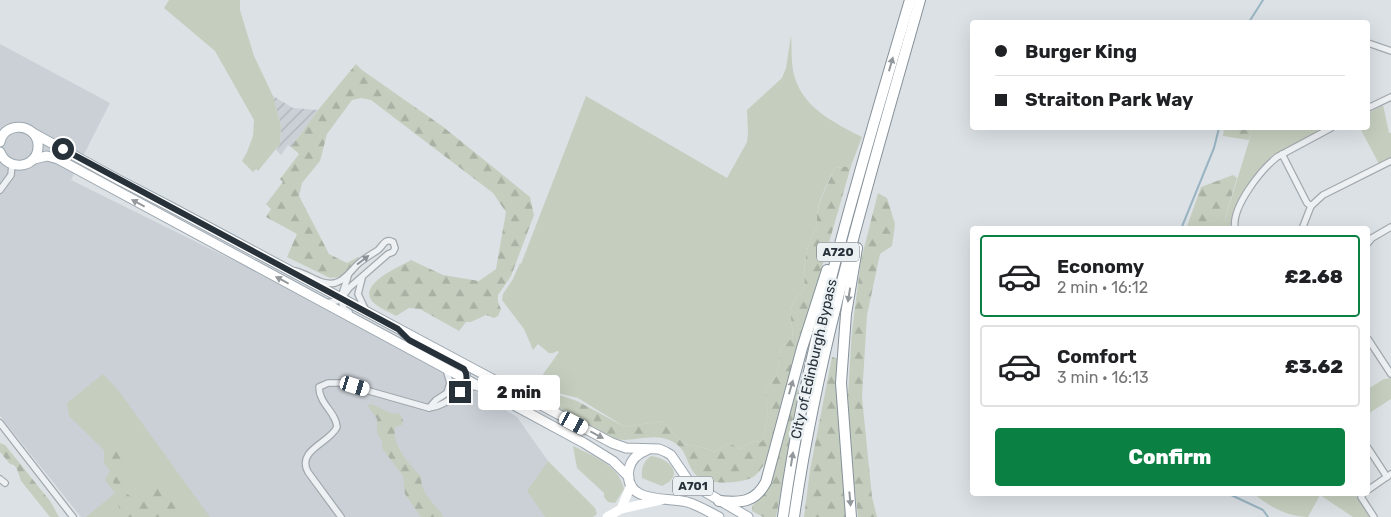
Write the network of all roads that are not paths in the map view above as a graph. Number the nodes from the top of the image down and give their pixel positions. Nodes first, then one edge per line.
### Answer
1 (910, 0) edge
2 (920, 0) edge
3 (1370, 44) edge
4 (1391, 50) edge
5 (884, 88) junction
6 (1391, 97) edge
7 (1370, 107) edge
8 (884, 128) junction
9 (1327, 130) edge
10 (33, 133) junction
11 (1, 136) edge
12 (0, 152) edge
13 (1282, 154) junction
14 (34, 159) junction
15 (1391, 161) edge
16 (12, 165) junction
17 (0, 190) edge
18 (1311, 206) junction
19 (1234, 226) edge
20 (1303, 226) edge
21 (1391, 227) edge
22 (1370, 242) edge
23 (382, 246) junction
24 (388, 254) junction
25 (287, 269) junction
26 (348, 276) junction
27 (362, 278) junction
28 (342, 298) junction
29 (325, 303) junction
30 (367, 312) junction
31 (398, 329) junction
32 (392, 340) junction
33 (1370, 342) edge
34 (446, 369) junction
35 (477, 371) junction
36 (1391, 374) edge
37 (464, 380) junction
38 (447, 393) junction
39 (429, 408) junction
40 (0, 424) edge
41 (647, 450) junction
42 (1370, 451) edge
43 (1389, 475) edge
44 (630, 481) junction
45 (1370, 489) edge
46 (1362, 496) edge
47 (661, 500) junction
48 (719, 501) junction
49 (621, 509) junction
50 (784, 512) edge
51 (794, 516) edge
52 (73, 517) edge
53 (341, 517) edge
54 (607, 517) edge
55 (719, 517) edge
56 (748, 517) edge
57 (851, 517) edge
58 (1374, 517) edge

5 -> 1 highway, City of Edinburgh Bypass / A720
2 - 8 highway, City of Edinburgh Bypass / A720
3 - 4 street
48 -> 5 highway
50 -> 5 highway, City of Edinburgh Bypass / A720
6 - 7 street
8 - 51 highway, City of Edinburgh Bypass / A720
8 -> 57 highway
9 - 13 street
10 - 11 main road, A701
10 - 14 main road
10 - 25 main road, A701
12 - 16 main road
13 - 18 street
13 - 19 street
14 - 16 main road, A701
29 -> 14 main road, A701
15 - 18 street
16 - 17 street
18 - 20 street
21 - 22 street
23 - 24 street
23 - 24 street
26 -> 23 street
24 - 27 street
25 - 26 street
25 - 28 main road, A701
26 - 28 street
27 - 28 street
27 - 30 street
28 - 29 street
28 - 30 main road, A701
28 - 32 street
29 - 32 main road, A701
30 - 31 main road, A701
31 - 35 main road, A701
31 - 37 street
32 - 34 main road, A701
33 - 36 street
34 - 37 main road, A701
34 - 38 street
35 - 37 street
35 -> 41 main road, A701
37 - 38 street
37 - 39 street
37 - 44 main road, A701
38 - 39 street
39 - 53 street
40 - 52 street
41 - 44 main road
41 - 48 main road, A701
42 - 43 street
43 - 45 street
44 - 47 main road, A701
44 - 49 main road
46 - 58 street
47 - 49 main road
47 - 55 main road, A701
48 - 56 main road, A701
49 - 54 main road

